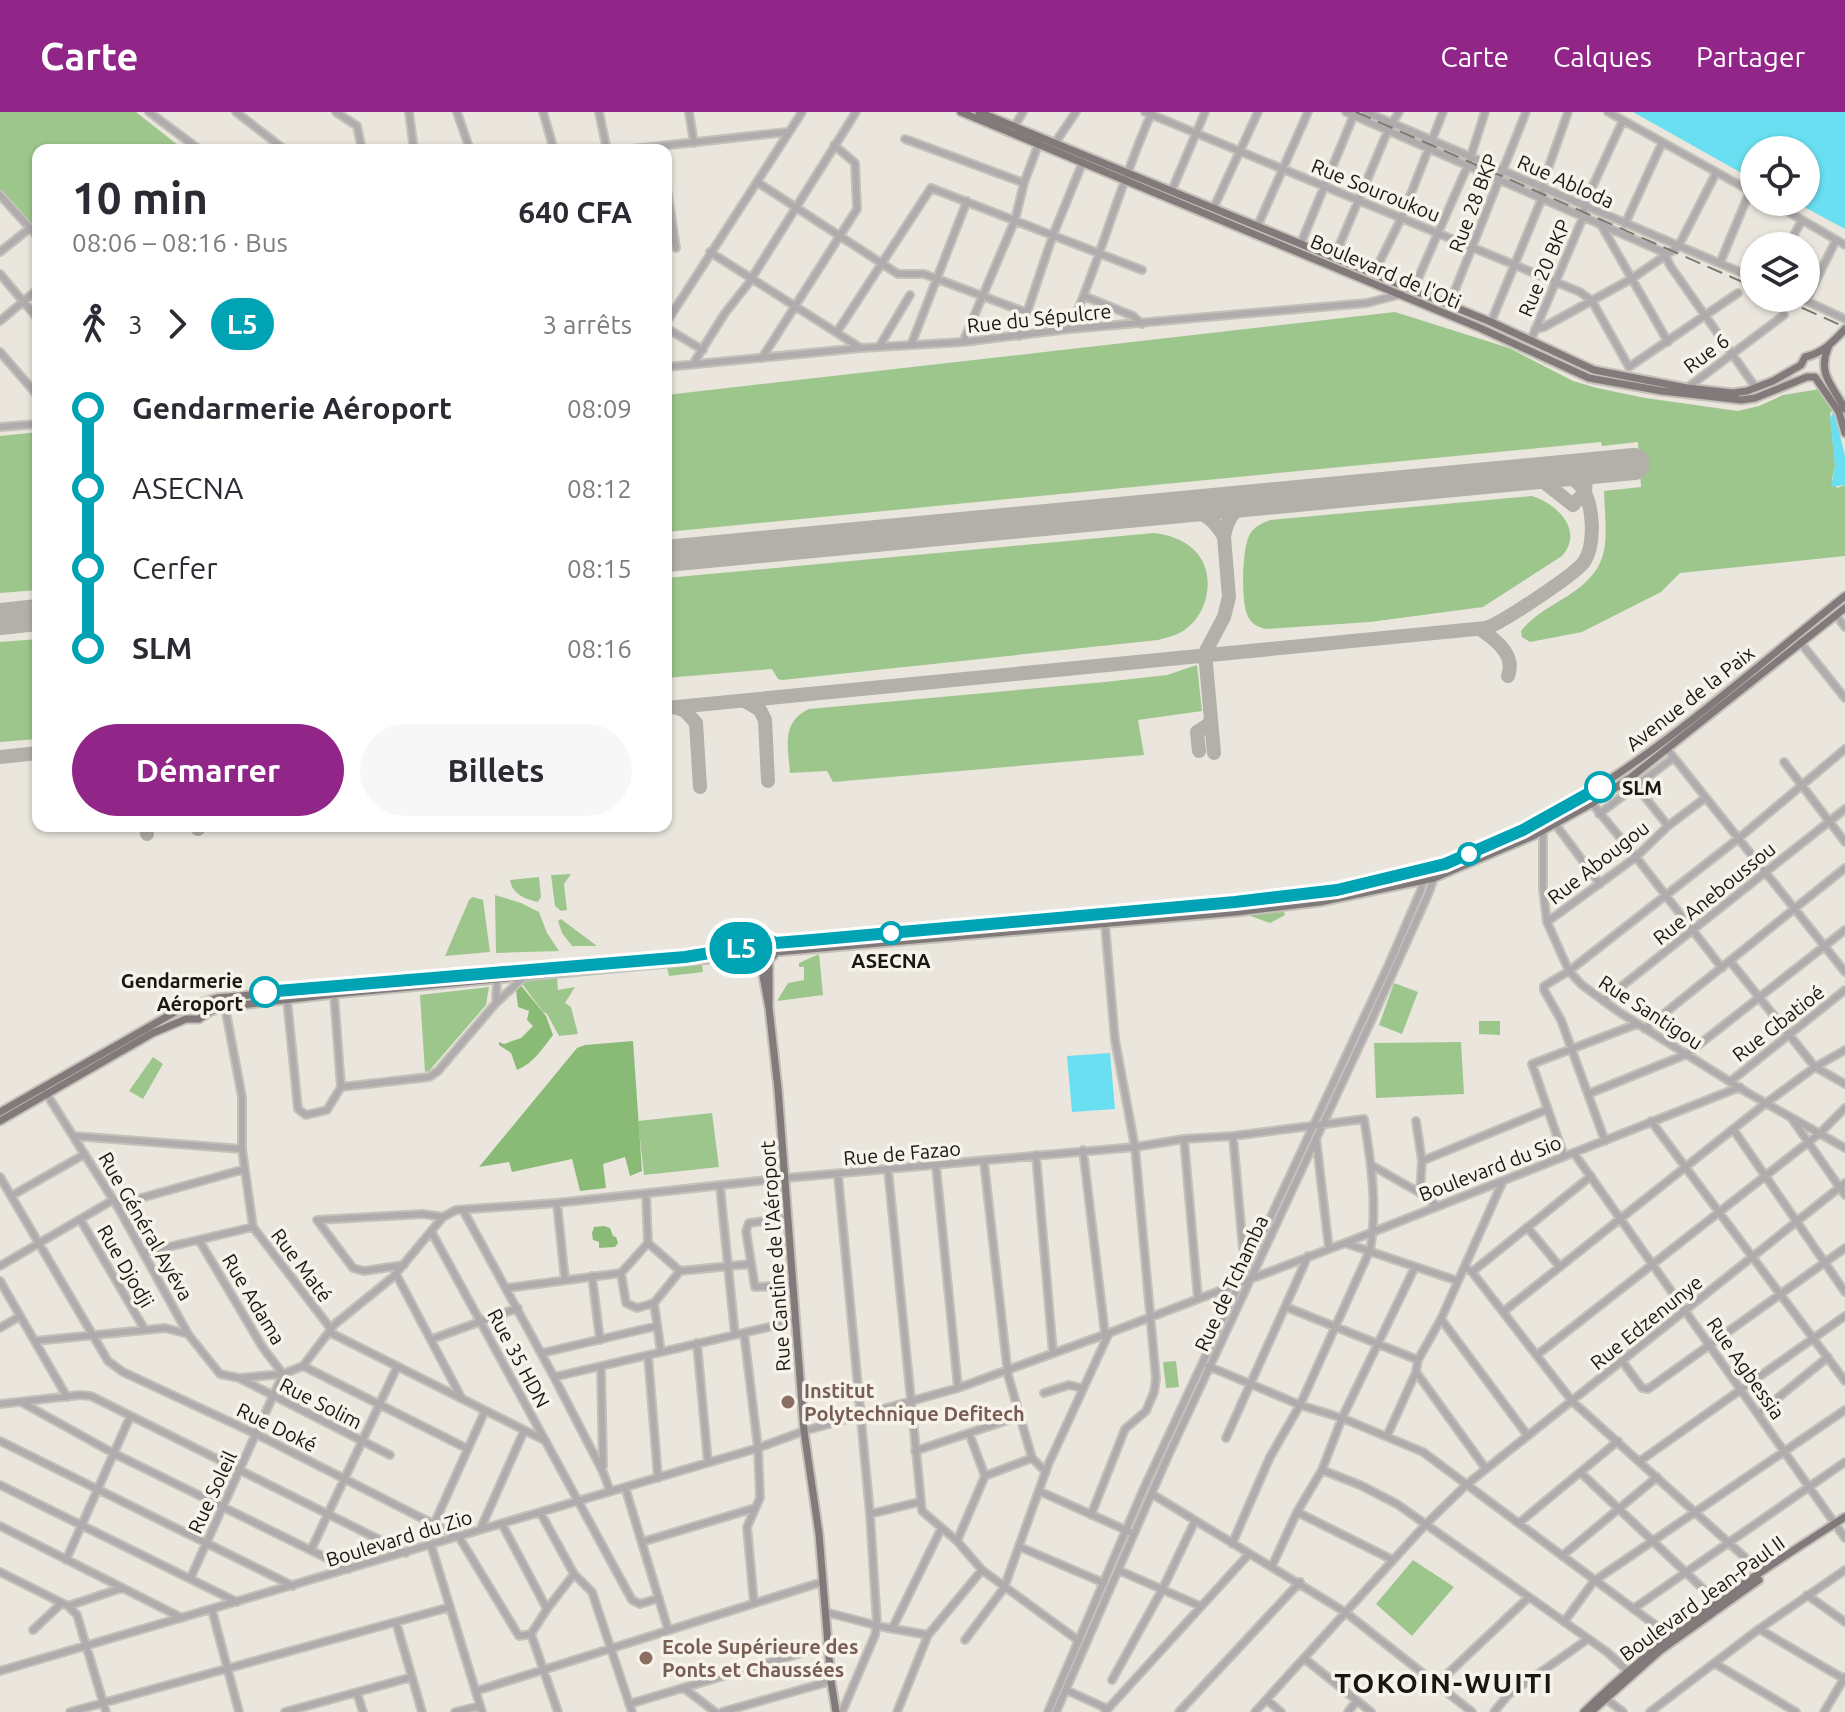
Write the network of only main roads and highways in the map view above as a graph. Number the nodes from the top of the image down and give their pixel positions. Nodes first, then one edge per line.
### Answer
1 (961, 112) edge
2 (979, 112) edge
3 (1040, 140) junction
4 (1084, 159) junction
5 (1126, 176) junction
6 (1845, 329) edge
7 (1828, 346) junction
8 (1815, 356) junction
9 (1801, 365) junction
10 (1822, 366) junction
11 (1811, 377) junction
12 (1845, 409) edge
13 (1845, 433) edge
14 (1845, 596) edge
15 (1845, 608) edge
16 (1798, 639) junction
17 (1588, 800) junction
18 (1428, 876) junction
19 (775, 943) junction
20 (776, 952) junction
21 (759, 955) junction
22 (0, 1112) edge
23 (0, 1121) edge
24 (1840, 1522) edge
25 (836, 1712) edge
26 (1584, 1712) edge
27 (1591, 1712) edge

1 - 3 main road, Boulevard de l'Oti
2 - 3 main road, Boulevard de l'Oti
3 - 4 main road, Boulevard de l'Oti
3 - 4 main road, Boulevard de l'Oti
4 - 5 main road, Boulevard de l'Oti
5 - 9 main road, Boulevard de l'Oti
5 - 11 main road, Boulevard de l'Oti
6 - 7 main road
7 - 8 main road
7 - 10 main road
8 - 9 main road
8 - 10 main road
9 - 11 main road
10 - 11 main road
10 - 12 main road
11 - 13 main road
14 - 16 main road, Avenue de la Paix
15 - 16 main road
16 - 17 main road, Avenue de la Paix
16 - 17 main road
17 - 18 main road
17 - 18 main road, Avenue de la Paix
18 - 19 main road
18 - 20 main road
19 - 20 main road
19 - 21 main road
20 - 21 main road
21 - 22 main road
21 - 23 main road
21 - 25 main road, Rue Cantine de l'Aéroport
24 - 26 main road, Boulevard Jean-Paul II
24 - 27 main road, Boulevard Jean-Paul II

